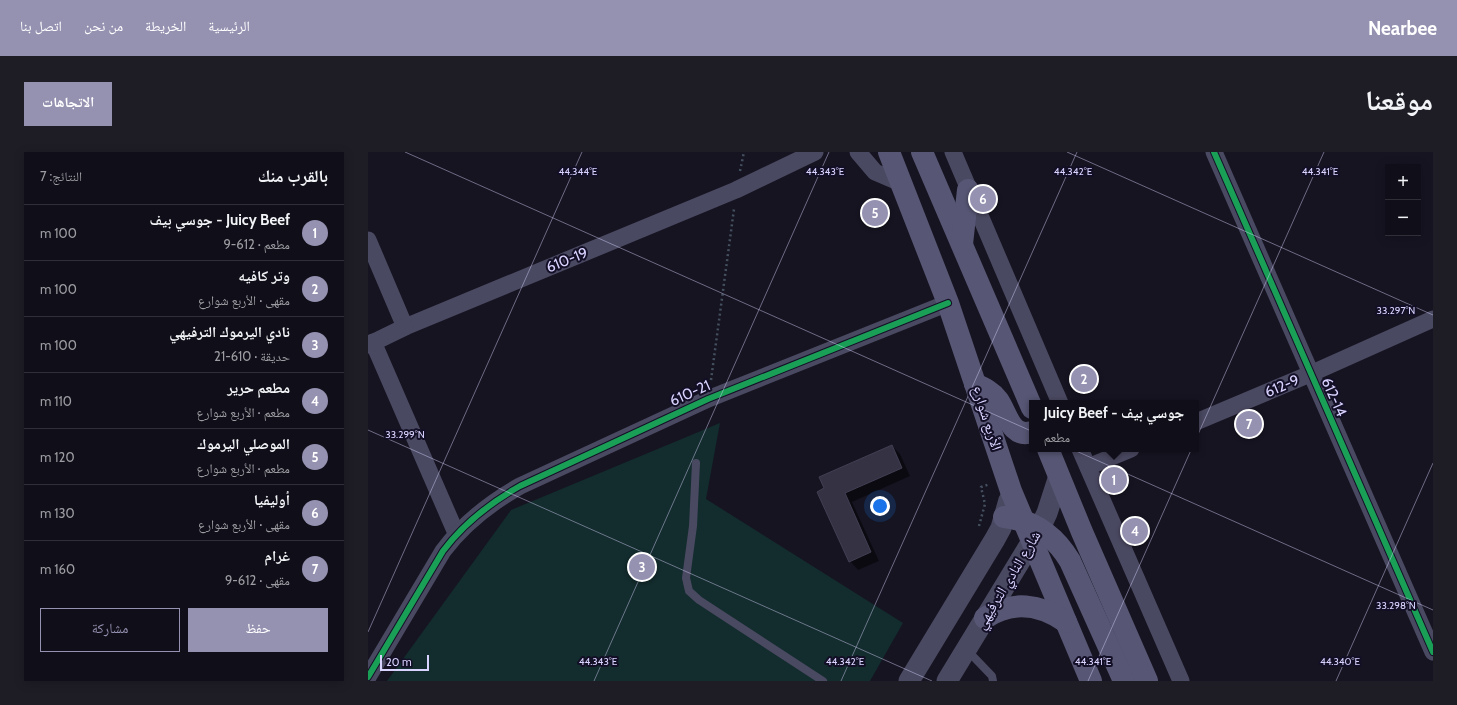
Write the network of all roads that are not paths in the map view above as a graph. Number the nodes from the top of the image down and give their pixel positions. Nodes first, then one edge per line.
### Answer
1 (815, 152) edge
2 (858, 152) edge
3 (889, 152) edge
4 (922, 152) edge
5 (953, 152) edge
6 (1214, 152) edge
7 (903, 184) junction
8 (968, 190) junction
9 (368, 240) edge
10 (962, 244) junction
11 (948, 303) junction
12 (1433, 319) edge
13 (405, 327) junction
14 (371, 343) edge
15 (1310, 374) junction
16 (975, 384) junction
17 (1059, 400) edge
18 (1029, 401) edge
19 (1199, 421) edge
20 (1029, 433) edge
21 (1049, 452) edge
22 (1081, 452) edge
23 (1124, 452) edge
24 (696, 463) dead end
25 (1088, 467) junction
26 (1058, 476) junction
27 (1025, 527) junction
28 (456, 533) junction
29 (1070, 561) junction
30 (1046, 574) junction
31 (985, 618) junction
32 (1066, 622) junction
33 (966, 649) junction
34 (1433, 652) edge
35 (368, 677) edge
36 (822, 681) edge
37 (909, 681) edge
38 (947, 681) edge
39 (993, 681) edge
40 (1091, 681) edge
41 (1124, 681) edge
42 (1147, 681) edge
43 (1181, 681) edge

1 - 13 street, 610-19
2 - 7 street
3 - 7 main road, الأربع شوارع
4 - 10 main road
5 - 8 street
6 - 15 street, 612-14
7 - 11 main road, الأربع شوارع
8 - 10 main road
8 - 17 street
9 - 13 street
10 - 18 main road
11 - 16 main road, الأربع شوارع
11 - 28 street, 610-21
12 - 15 street, 612-9
13 - 14 street, 610-19
14 - 28 street
15 - 19 street, 612-9
15 - 34 street, 612-14
16 - 20 main road
16 - 27 main road, الأربع شوارع
21 - 26 main road
22 - 25 street
23 - 25 street
24 - 36 lane
25 - 43 street
26 - 27 street, شارع النادي الترفيهي
26 - 42 main road
27 - 29 main road
27 - 30 main road, الأربع شوارع
27 - 31 street, شارع النادي الترفيهي
27 - 37 street, شارع النادي الترفيهي
28 - 35 street, 610-21
29 - 30 main road
29 - 41 main road
30 - 32 main road, الأربع شوارع
31 - 32 main road
31 - 33 street, شارع النادي الترفيهي
32 - 40 main road, الأربع شوارع
33 - 38 street, شارع النادي الترفيهي
33 - 39 lane

